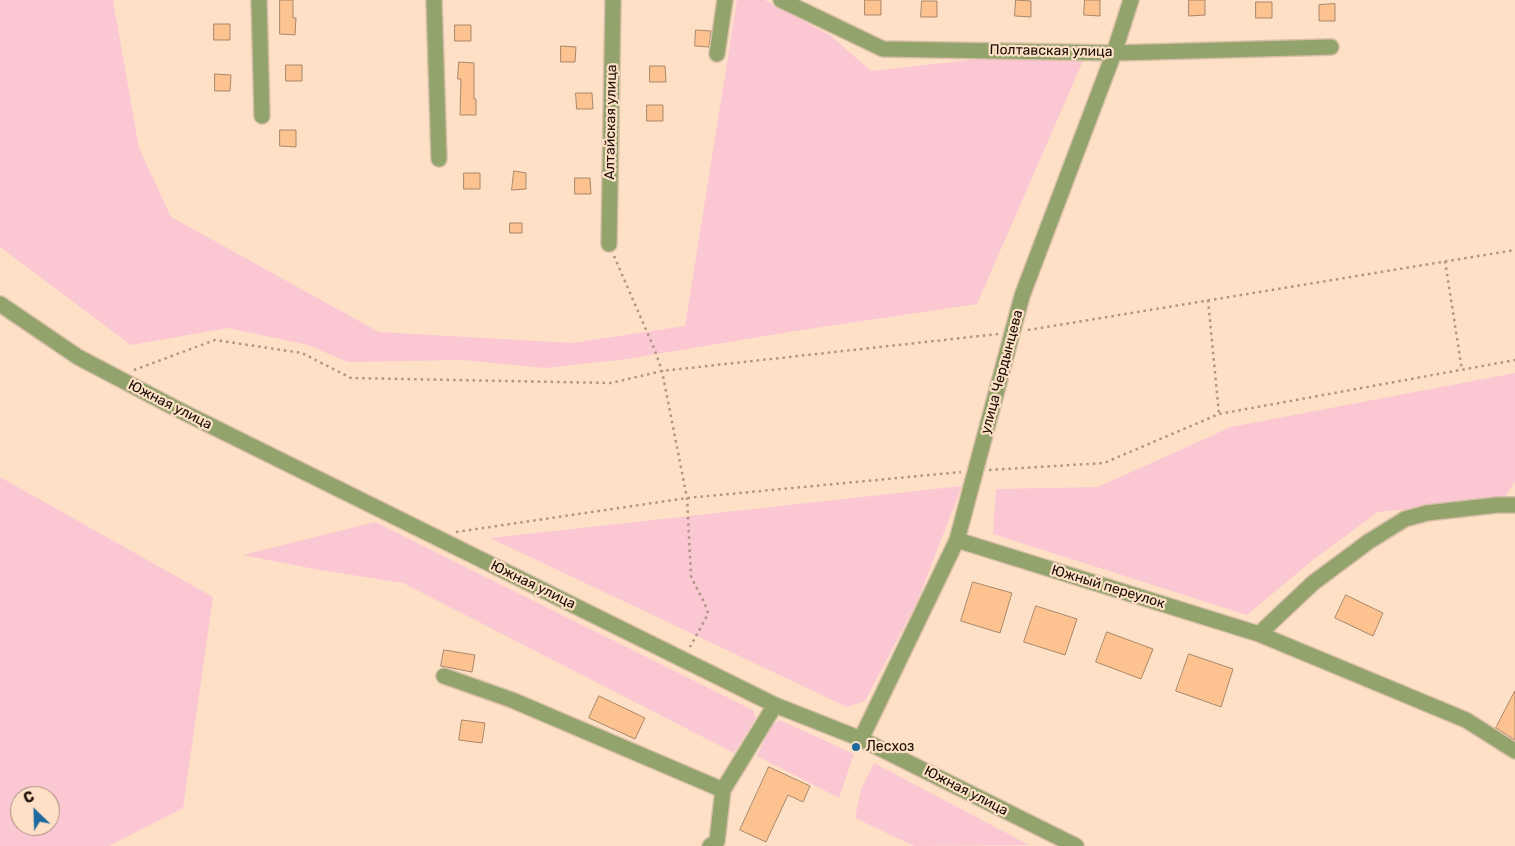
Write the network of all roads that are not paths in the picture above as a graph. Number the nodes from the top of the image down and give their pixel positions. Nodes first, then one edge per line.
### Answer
1 (259, 0) edge
2 (434, 0) edge
3 (614, 0) edge
4 (725, 0) edge
5 (781, 0) edge
6 (1131, 0) edge
7 (1331, 47) dead end
8 (1114, 53) junction
9 (717, 54) dead end
10 (262, 116) dead end
11 (439, 160) dead end
12 (609, 244) road end
13 (0, 304) edge
14 (1515, 505) edge
15 (958, 540) junction
16 (1259, 634) junction
17 (444, 676) dead end
18 (775, 705) junction
19 (861, 738) junction
20 (1515, 751) edge
21 (723, 790) junction
22 (718, 844) edge
23 (1076, 846) edge

1 - 10 street
2 - 11 street
3 - 12 street, Алтайская улица
4 - 9 street
5 - 8 street, Полтавская улица
6 - 8 street, улица Чердынцева
7 - 8 street, Полтавская улица
8 - 15 street, улица Чердынцева
13 - 18 street, Южная улица
14 - 16 street
15 - 16 street, Южный переулок
15 - 19 street, улица Чердынцева
16 - 20 street, Южный переулок
17 - 21 street
18 - 19 street, Южная улица
18 - 21 street
19 - 23 street, Южная улица
21 - 22 street

